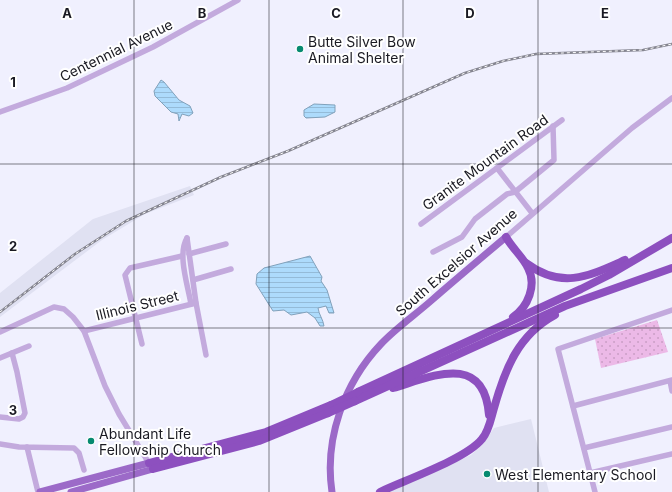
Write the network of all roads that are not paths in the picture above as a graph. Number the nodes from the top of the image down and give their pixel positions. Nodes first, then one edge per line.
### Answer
1 (238, 0) edge
2 (672, 98) edge
3 (0, 112) edge
4 (562, 120) dead end
5 (553, 126) junction
6 (497, 168) junction
7 (515, 192) junction
8 (532, 213) junction
9 (421, 224) dead end
10 (506, 237) junction
11 (672, 238) edge
12 (226, 244) dead end
13 (659, 246) junction
14 (433, 252) dead end
15 (189, 254) junction
16 (182, 256) junction
17 (523, 260) junction
18 (672, 268) edge
19 (231, 269) dead end
20 (193, 280) junction
21 (609, 290) junction
22 (194, 304) junction
23 (672, 310) edge
24 (135, 317) junction
25 (84, 331) junction
26 (0, 332) edge
27 (142, 344) dead end
28 (29, 346) dead end
29 (455, 348) junction
30 (12, 353) junction
31 (206, 355) dead end
32 (0, 358) edge
33 (671, 381) edge
34 (672, 391) edge
35 (356, 398) junction
36 (573, 406) junction
37 (0, 417) edge
38 (490, 422) junction
39 (672, 427) edge
40 (0, 444) edge
41 (27, 447) junction
42 (584, 448) junction
43 (672, 454) edge
44 (151, 466) junction
45 (84, 470) dead end
46 (590, 473) junction
47 (69, 490) edge
48 (39, 492) edge
49 (332, 492) edge
50 (380, 492) edge
51 (594, 492) edge

1 - 3 street, Centennial Avenue
2 - 8 street, South Excelsior Avenue
4 - 5 street, Granite Mountain Road
5 - 6 street, Granite Mountain Road
5 - 7 street
6 - 7 street
6 - 9 street, Granite Mountain Road
7 - 8 street
7 - 14 street
8 - 10 street, South Excelsior Avenue
10 - 17 highway
10 - 49 main road, South Excelsior Avenue
11 - 13 highway
12 - 15 street
13 - 17 highway
13 - 29 highway
15 - 16 street
15 - 20 street
16 - 22 street
16 - 24 street
17 - 29 highway
18 - 21 highway
19 - 20 street
20 - 22 street
21 - 35 highway
21 - 38 highway
22 - 24 street, Illinois Street
22 - 31 street
23 - 36 street
24 - 25 street, Illinois Street
24 - 27 street
25 - 26 street
25 - 44 street
28 - 30 street
29 - 35 highway
30 - 32 street
30 - 37 street
33 - 34 street
33 - 36 street
35 - 38 highway
35 - 44 highway, bridge
35 - 44 highway, bridge
36 - 42 street
38 - 50 highway
39 - 42 street
40 - 41 street
41 - 45 street
41 - 48 street
42 - 46 street
43 - 46 street
44 - 47 main road
46 - 51 street
47 - 48 main road

